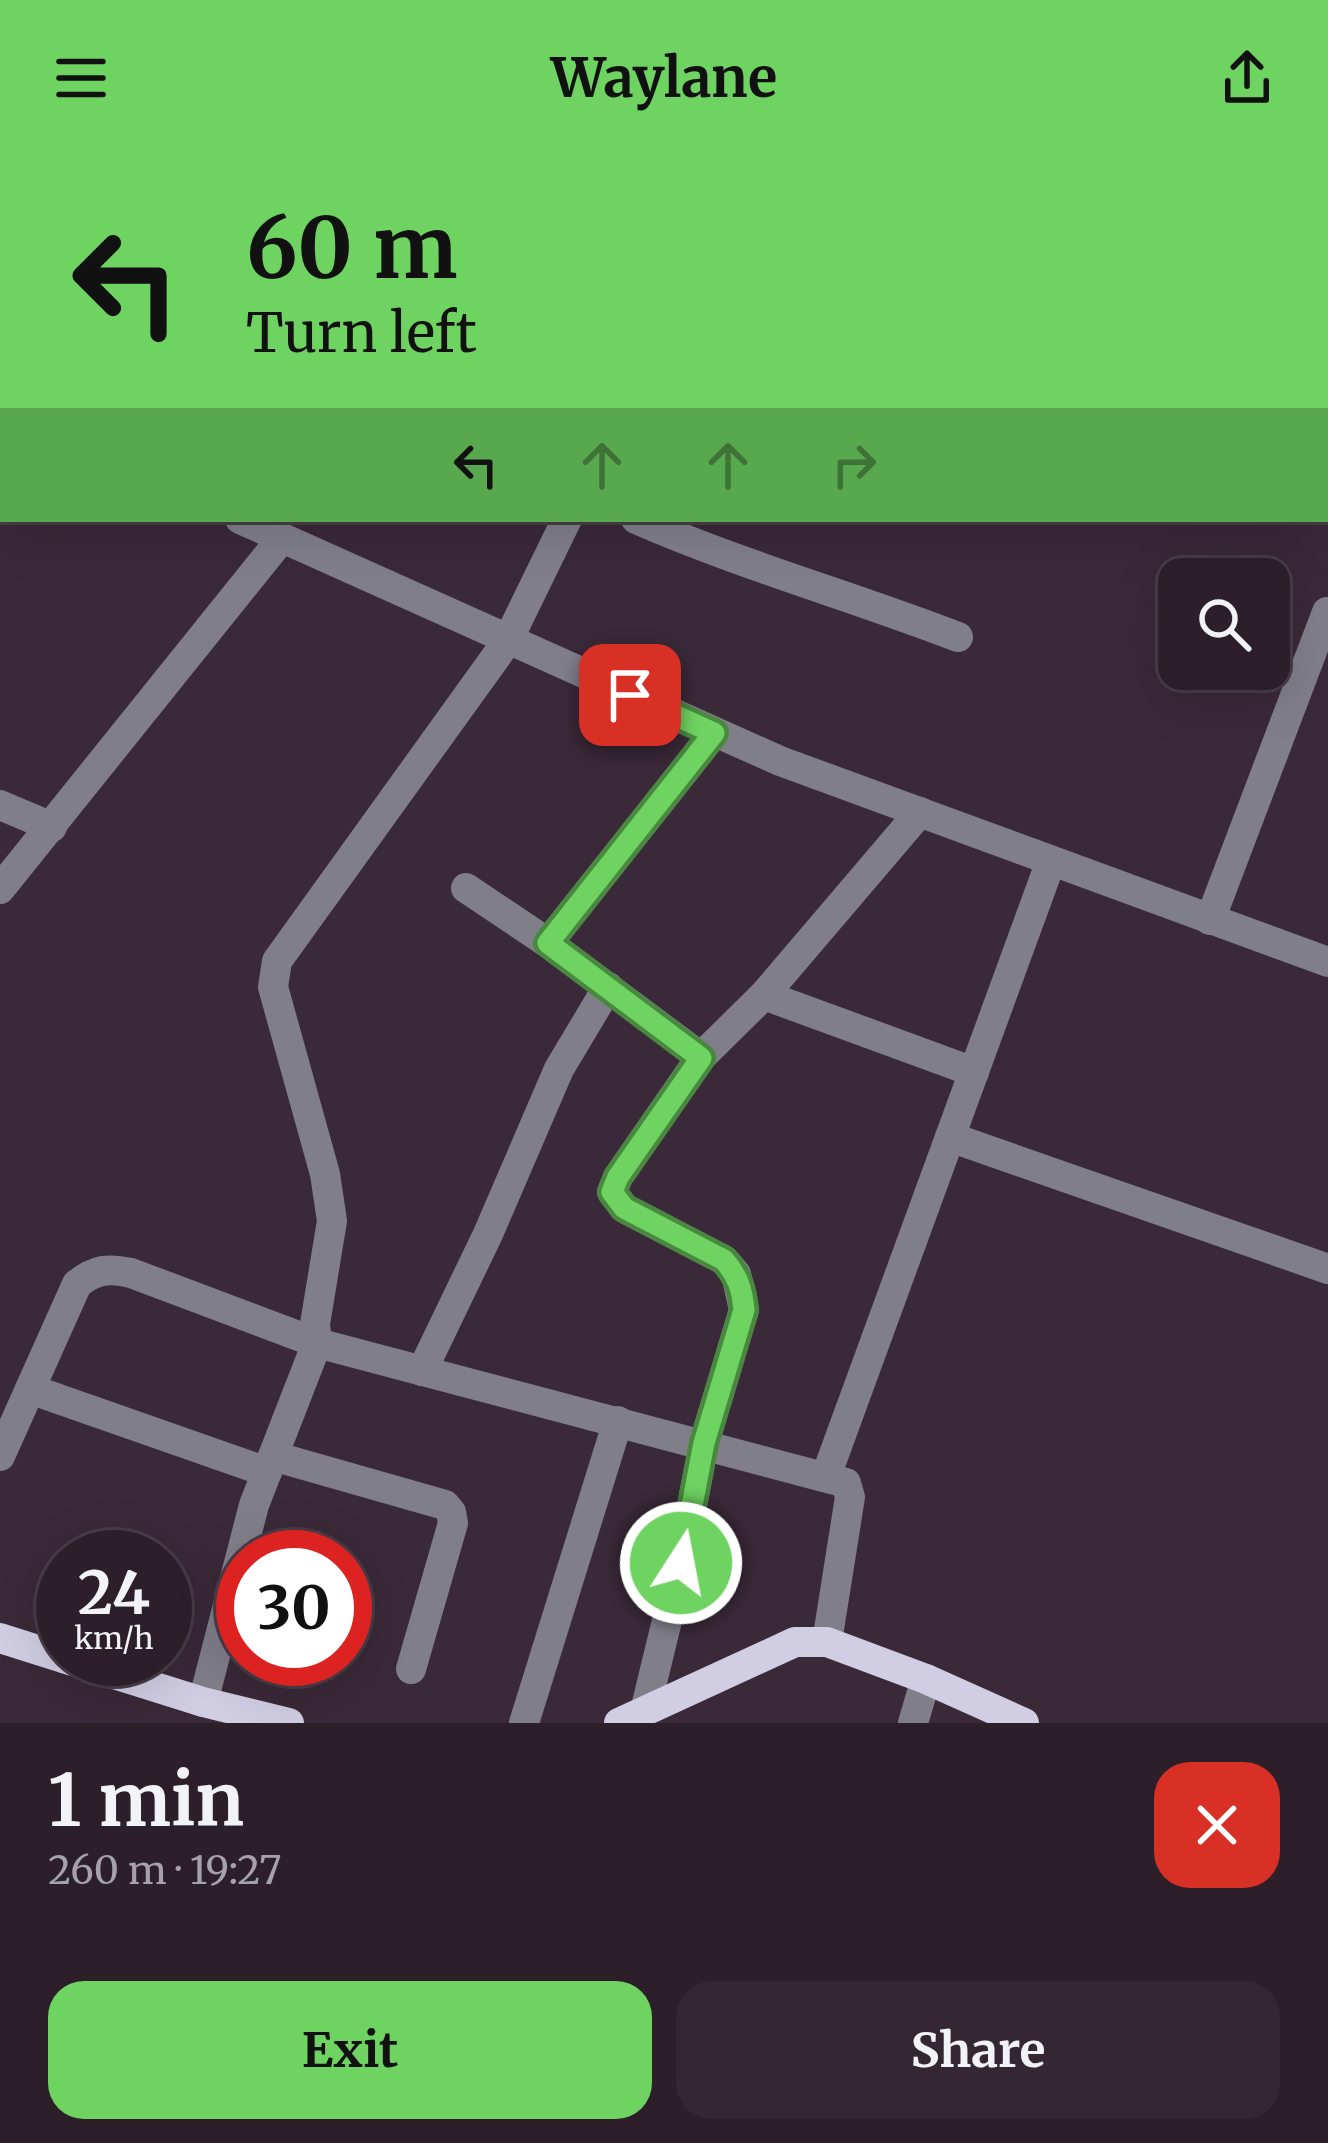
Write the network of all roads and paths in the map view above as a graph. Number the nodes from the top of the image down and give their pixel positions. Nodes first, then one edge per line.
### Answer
1 (247, 522) edge
2 (566, 522) edge
3 (643, 522) edge
4 (282, 538) junction
5 (1327, 612) edge
6 (958, 637) dead end
7 (508, 640) junction
8 (714, 733) junction
9 (0, 805) edge
10 (920, 812) junction
11 (52, 827) junction
12 (1051, 861) junction
13 (466, 888) dead end
14 (0, 889) edge
15 (1210, 920) junction
16 (548, 943) junction
17 (1328, 962) edge
18 (608, 987) junction
19 (764, 995) junction
20 (701, 1058) junction
21 (974, 1072) junction
22 (950, 1137) junction
23 (1328, 1269) edge
24 (317, 1343) junction
25 (422, 1371) junction
26 (30, 1389) junction
27 (618, 1421) junction
28 (704, 1443) junction
29 (0, 1456) edge
30 (270, 1464) junction
31 (826, 1476) junction
32 (0, 1638) edge
33 (827, 1642) junction
34 (36, 1650) edge
35 (411, 1669) dead end
36 (926, 1679) junction
37 (151, 1686) edge
38 (202, 1702) junction
39 (632, 1717) edge
40 (289, 1723) edge
41 (524, 1723) edge
42 (913, 1723) edge
43 (1024, 1723) edge

1 - 4 street
2 - 7 street
3 - 6 street
4 - 7 street
4 - 11 street
5 - 15 street
7 - 8 street
7 - 24 street
8 - 10 street
8 - 16 street
9 - 11 street
10 - 12 street
10 - 19 street
11 - 14 street
12 - 15 street
12 - 21 street
13 - 16 street
15 - 17 street
16 - 18 street
18 - 20 street
18 - 25 street
19 - 20 street
19 - 21 street
20 - 28 street
21 - 22 street
22 - 23 street
22 - 31 street
24 - 25 street
24 - 26 street
24 - 30 street
25 - 27 street
26 - 29 street
26 - 30 street
27 - 28 street
27 - 41 street
28 - 31 street
28 - 39 street
30 - 35 street
30 - 38 street
31 - 33 street
32 - 34 main road
33 - 36 main road
33 - 39 main road
36 - 42 street
36 - 43 main road
37 - 38 main road
38 - 40 main road

